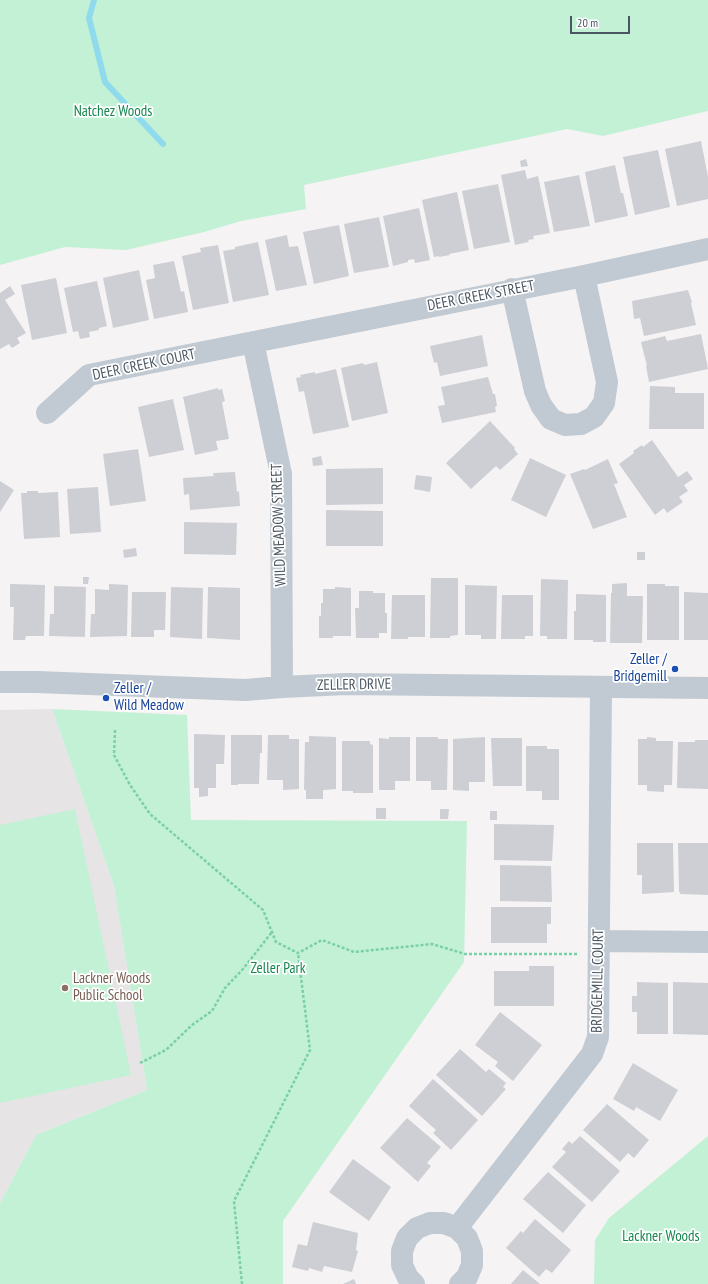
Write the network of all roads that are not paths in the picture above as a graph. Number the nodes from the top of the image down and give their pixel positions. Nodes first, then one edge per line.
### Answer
1 (708, 249) edge
2 (584, 276) junction
3 (512, 289) junction
4 (253, 342) junction
5 (47, 413) dead end
6 (0, 682) edge
7 (282, 687) junction
8 (601, 687) junction
9 (708, 688) edge
10 (708, 942) edge
11 (591, 948) junction
12 (457, 1228) junction
13 (414, 1284) edge
14 (460, 1284) edge

1 - 2 street, DEER CREEK STREET
2 - 3 street, DEER CREEK STREET
2 - 3 street
3 - 4 street, DEER CREEK STREET
4 - 5 street, DEER CREEK COURT
4 - 7 street, WILD MEADOW STREET
6 - 7 street, ZELLER DRIVE
7 - 8 street, ZELLER DRIVE
8 - 9 street, ZELLER DRIVE
8 - 11 street, BRIDGEMILL COURT
10 - 11 street
11 - 12 street, BRIDGEMILL COURT
12 - 13 street
12 - 14 street

